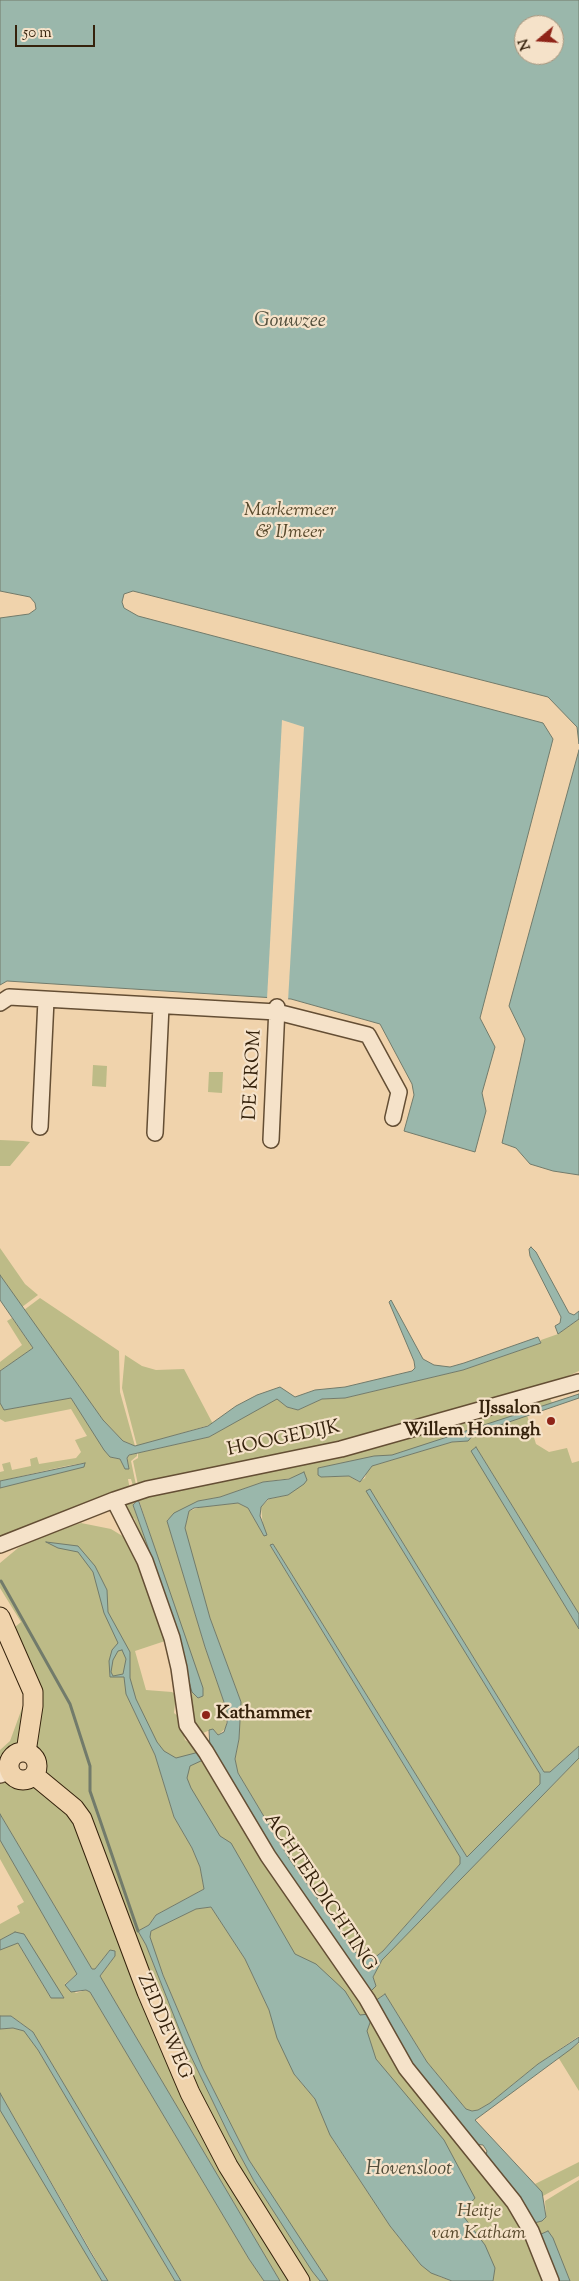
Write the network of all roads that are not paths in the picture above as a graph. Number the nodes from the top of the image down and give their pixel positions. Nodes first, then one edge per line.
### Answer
1 (46, 1000) junction
2 (0, 1003) edge
3 (161, 1006) junction
4 (277, 1010) junction
5 (393, 1118) dead end
6 (40, 1127) dead end
7 (155, 1133) dead end
8 (271, 1140) dead end
9 (579, 1382) edge
10 (114, 1500) junction
11 (0, 1545) edge
12 (0, 1617) edge
13 (26, 1752) junction
14 (5, 1773) edge
15 (34, 1775) junction
16 (300, 2281) edge
17 (551, 2281) edge

1 - 2 street, DE KROM
1 - 3 street, DE KROM
1 - 6 street
3 - 4 street, DE KROM
3 - 7 street
4 - 5 street, DE KROM
4 - 8 street, DE KROM
9 - 10 street, HOOGEDIJK
10 - 11 street, HOOGEDIJK
10 - 17 street, ACHTERDICHTING
12 - 13 main road
13 - 14 main road
13 - 15 main road
14 - 15 main road
15 - 16 main road, ZEDDEWEG

